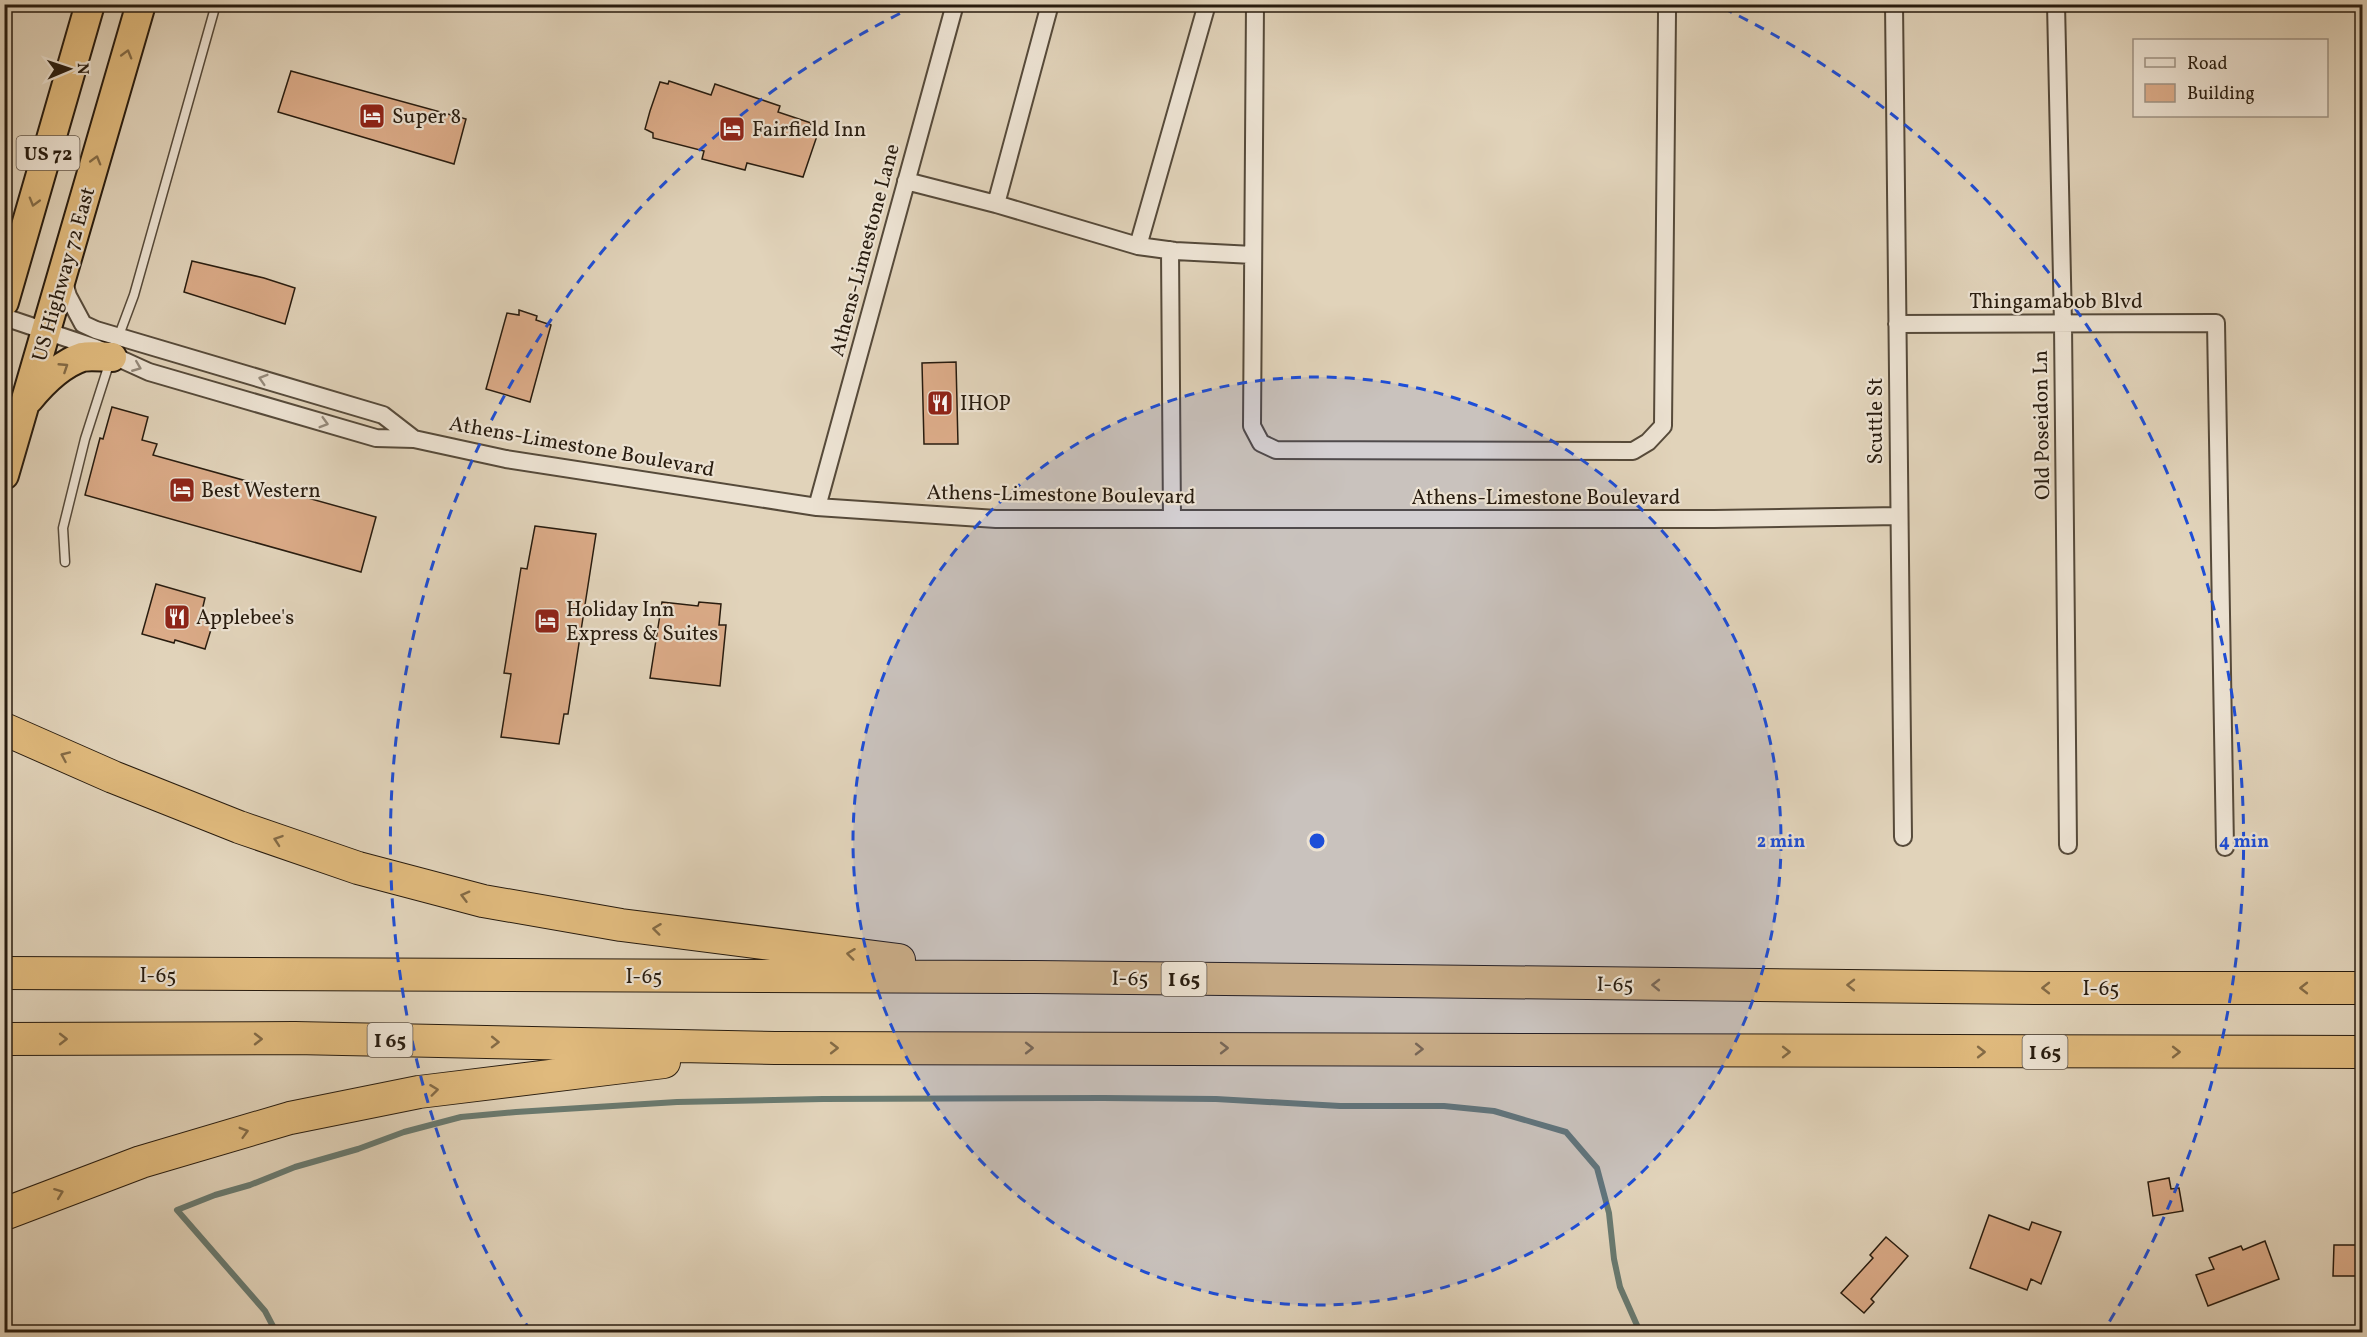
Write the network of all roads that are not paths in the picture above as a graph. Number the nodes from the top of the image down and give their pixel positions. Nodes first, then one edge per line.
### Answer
1 (90, 4) edge
2 (141, 4) edge
3 (216, 4) edge
4 (955, 4) edge
5 (1050, 4) edge
6 (1207, 4) edge
7 (1255, 4) edge
8 (1666, 4) edge
9 (1894, 4) edge
10 (2056, 4) edge
11 (906, 181) junction
12 (996, 204) junction
13 (1138, 246) junction
14 (1170, 250) junction
15 (1253, 255) junction
16 (63, 277) junction
17 (4, 302) edge
18 (4, 317) edge
19 (1897, 324) junction
20 (2062, 324) junction
21 (47, 331) junction
22 (115, 346) junction
23 (28, 400) junction
24 (414, 439) junction
25 (4, 475) edge
26 (817, 507) junction
27 (1898, 516) junction
28 (1172, 519) junction
29 (65, 562) dead end
30 (9, 727) edge
31 (1903, 837) dead end
32 (2068, 845) dead end
33 (2225, 847) dead end
34 (4, 973) edge
35 (1034, 977) junction
36 (2362, 988) edge
37 (4, 1039) edge
38 (775, 1048) junction
39 (2362, 1052) edge
40 (4, 1214) edge

1 -> 17 highway, US 72
16 -> 2 highway, US Highway 72 East / US 72
3 - 22 lane
4 - 11 street, Athens-Limestone Lane
5 - 12 street
6 - 13 street
7 - 15 street
8 - 15 street
9 - 19 street, Scuttle St
10 - 20 street, Old Poseidon Ln
11 - 12 street
11 - 26 street, Athens-Limestone Lane
12 - 13 street
13 - 14 street
14 - 15 street
14 - 28 street
16 - 21 highway, US Highway 72 East / US 72
16 - 22 street, Athens-Limestone Boulevard
18 - 21 street, Athens-Limestone Boulevard
19 - 20 street, Thingamabob Blvd
19 - 27 street, Scuttle St
20 - 32 street, Old Poseidon Ln
20 - 33 street, Thingamabob Blvd
21 - 22 street, Athens-Limestone Boulevard
21 - 23 highway, US Highway 72 East / US 72
23 -> 22 highway
24 -> 22 street, Athens-Limestone Boulevard
22 -> 24 street, Athens-Limestone Boulevard
22 - 29 lane
23 - 25 highway, US Highway 72 East / US 72
24 - 26 street, Athens-Limestone Boulevard
26 - 28 street, Athens-Limestone Boulevard
27 - 28 street, Athens-Limestone Boulevard
27 - 31 street, Scuttle St
35 -> 30 highway
34 - 35 highway, I-65 / I 65
36 -> 35 highway, I-65 / I 65
37 -> 38 highway, I 65
38 -> 39 highway, I 65
40 -> 38 highway

